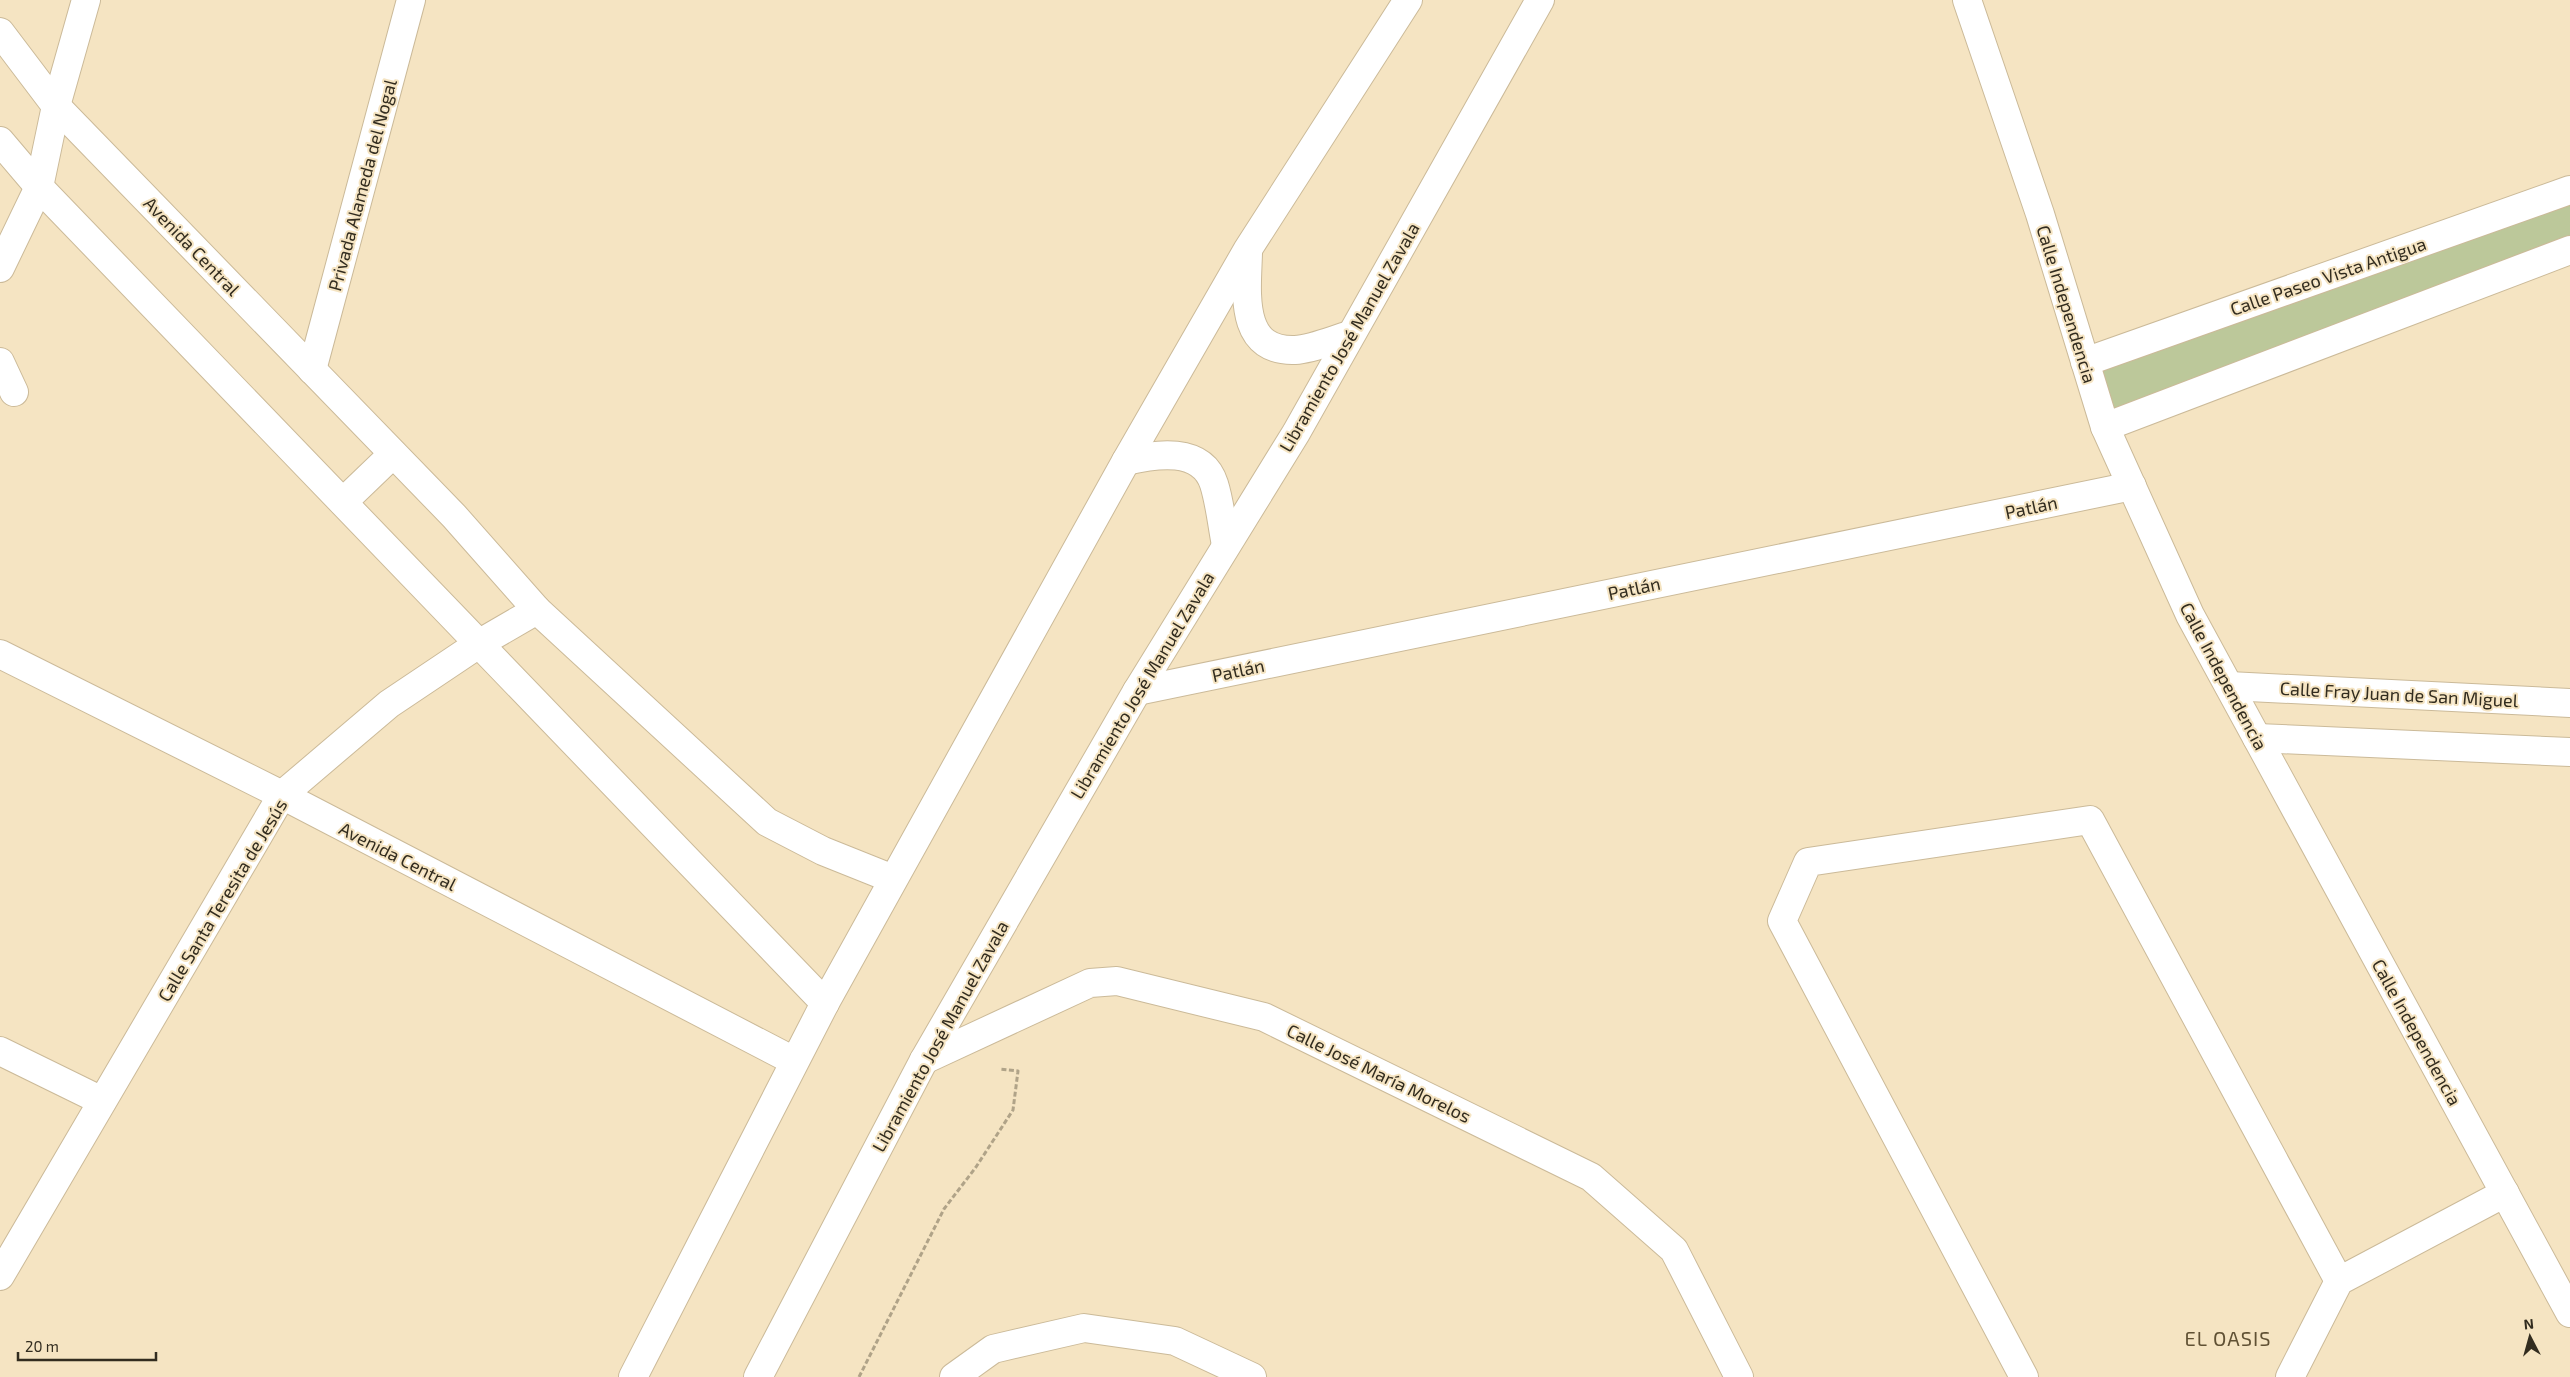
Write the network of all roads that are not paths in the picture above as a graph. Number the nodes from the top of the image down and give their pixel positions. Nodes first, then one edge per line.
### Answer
1 (86, 0) edge
2 (412, 0) edge
3 (1408, 0) edge
4 (1540, 0) edge
5 (1967, 0) edge
6 (0, 32) edge
7 (56, 106) junction
8 (0, 141) edge
9 (39, 187) junction
10 (2570, 190) edge
11 (8, 234) edge
12 (1248, 249) junction
13 (2570, 250) edge
14 (0, 268) edge
15 (1350, 335) junction
16 (0, 362) edge
17 (2085, 362) junction
18 (312, 370) junction
19 (14, 392) dead end
20 (2105, 427) junction
21 (393, 454) junction
22 (1126, 461) junction
23 (2132, 486) junction
24 (343, 502) junction
25 (1226, 545) junction
26 (537, 610) junction
27 (480, 642) junction
28 (0, 654) edge
29 (2229, 686) junction
30 (1136, 691) junction
31 (2570, 703) edge
32 (2258, 738) junction
33 (2570, 752) edge
34 (282, 796) junction
35 (893, 879) junction
36 (825, 1004) junction
37 (0, 1050) edge
38 (924, 1060) junction
39 (794, 1061) junction
40 (102, 1101) junction
41 (2505, 1193) junction
42 (0, 1276) edge
43 (2339, 1280) junction
44 (2570, 1313) edge
45 (633, 1377) edge
46 (758, 1377) edge
47 (954, 1377) edge
48 (1252, 1377) edge
49 (1739, 1377) edge
50 (2024, 1377) edge
51 (2290, 1377) edge

1 - 7 street
2 - 18 street, Privada Alameda del Nogal
3 - 12 street
4 - 15 street, Libramiento José Manuel Zavala
5 - 17 street, Calle Independencia
6 - 7 street, Avenida Central
7 - 9 street
7 - 18 street, Avenida Central
8 - 9 street
9 - 11 street
9 - 24 street
10 - 17 street, Calle Paseo Vista Antigua
11 - 14 street
12 - 15 street
12 - 22 street
13 - 20 street
15 - 25 street, Libramiento José Manuel Zavala
16 - 19 street
17 - 20 street, Calle Independencia
18 - 21 street, Avenida Central
20 - 23 street, Calle Independencia
21 - 24 street
21 - 26 street, Avenida Central
22 - 25 street
22 - 35 street
23 - 29 street, Calle Independencia
23 - 30 street, Patlán
24 - 27 street
25 - 30 street, Libramiento José Manuel Zavala
26 - 27 street, Calle Santa Teresita de Jesús
26 - 35 street, Avenida Central
27 - 34 street, Calle Santa Teresita de Jesús
27 - 36 street
28 - 34 street, Avenida Central
29 - 31 street, Calle Fray Juan de San Miguel
29 - 32 street, Calle Independencia
30 - 38 street, Libramiento José Manuel Zavala
32 - 33 street
32 - 41 street, Calle Independencia
34 - 39 street, Avenida Central
34 - 40 street, Calle Santa Teresita de Jesús
35 - 36 street
36 - 39 street
37 - 40 street
38 - 46 street, Libramiento José Manuel Zavala
38 - 49 street, Calle José María Morelos
39 - 45 street
40 - 42 street, Calle Santa Teresita de Jesús
41 - 43 street
41 - 44 street, Calle Independencia
43 - 50 street
43 - 51 street
47 - 48 street

